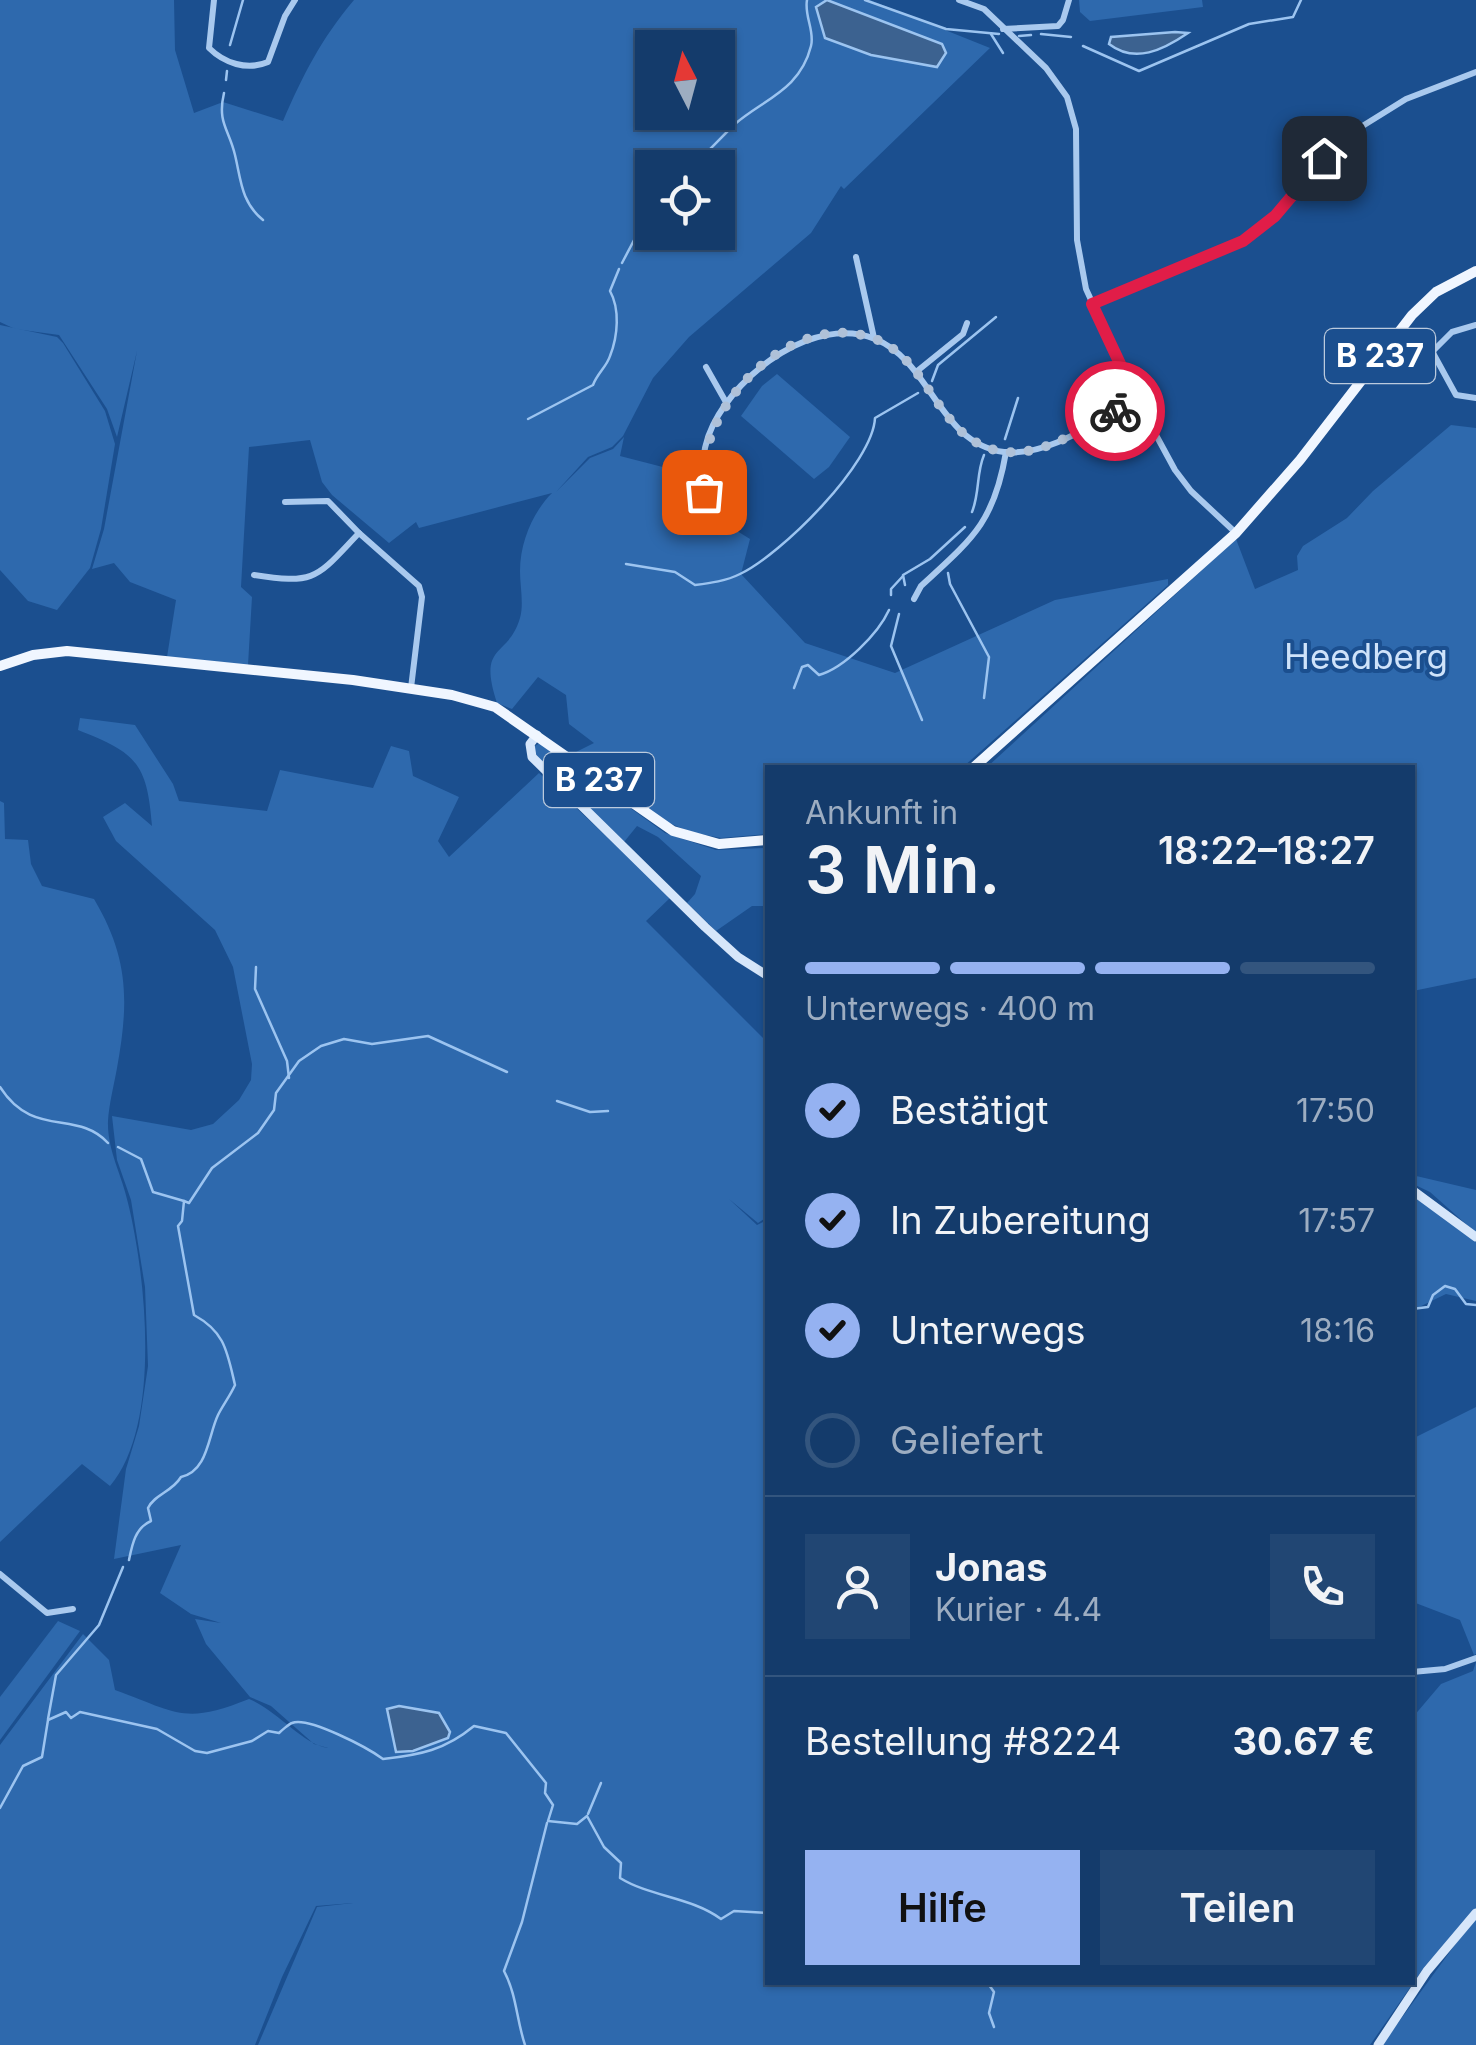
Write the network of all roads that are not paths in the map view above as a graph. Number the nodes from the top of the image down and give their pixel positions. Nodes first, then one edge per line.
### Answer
1 (214, 0) edge
2 (295, 0) edge
3 (960, 0) edge
4 (1069, 0) edge
5 (1002, 28) junction
6 (1476, 72) edge
7 (856, 257) dead end
8 (1476, 270) edge
9 (1092, 304) junction
10 (967, 323) dead end
11 (1476, 325) edge
12 (874, 338) junction
13 (1383, 352) junction
14 (1433, 353) junction
15 (706, 368) dead end
16 (916, 372) junction
17 (1476, 398) edge
18 (1137, 400) junction
19 (727, 404) junction
20 (1006, 452) junction
21 (704, 492) dead end
22 (285, 502) dead end
23 (1236, 532) junction
24 (359, 533) junction
25 (254, 575) dead end
26 (914, 599) dead end
27 (0, 666) edge
28 (410, 688) junction
29 (537, 734) junction
30 (976, 765) edge
31 (765, 840) edge
32 (765, 974) edge
33 (1415, 1192) edge
34 (1476, 1238) edge
35 (0, 1574) edge
36 (73, 1608) dead end
37 (1476, 1658) edge
38 (1415, 1672) edge
39 (1476, 1913) edge
40 (1378, 2045) edge

1 - 2 street
3 - 5 street
4 - 5 street
5 - 9 street
6 - 9 street
7 - 12 street
8 - 13 main road, B 237
9 - 18 street
10 - 16 street
11 - 14 street
12 - 16 street
12 - 19 street
13 - 14 street
13 - 23 main road, B 237
14 - 17 street
15 - 19 street
16 - 20 street
18 - 20 street
18 - 23 street
19 - 21 street
20 - 26 street
22 - 24 street
23 - 30 main road, B 237
24 - 25 street
24 - 28 street
27 - 28 main road, B 237
28 - 29 main road, B 237
29 - 31 main road, B 237
29 - 32 street
33 - 34 street
35 - 36 street
37 - 38 street
39 - 40 street

